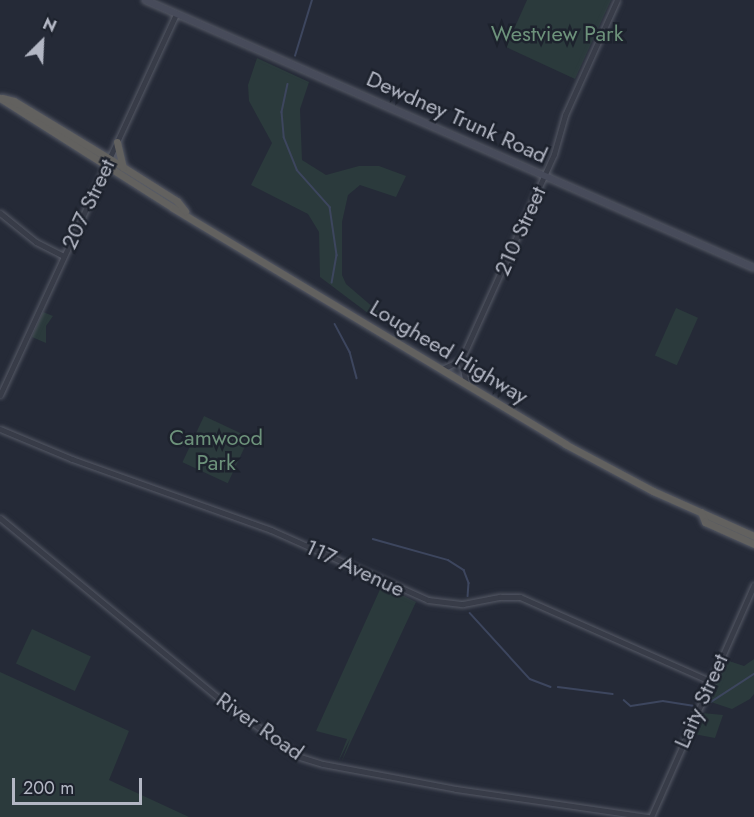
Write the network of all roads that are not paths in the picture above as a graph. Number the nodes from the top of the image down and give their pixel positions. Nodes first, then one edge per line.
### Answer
1 (145, 0) edge
2 (617, 0) edge
3 (176, 14) junction
4 (117, 142) junction
5 (110, 159) junction
6 (106, 166) junction
7 (123, 167) junction
8 (544, 176) junction
9 (185, 211) junction
10 (0, 213) edge
11 (64, 256) junction
12 (754, 268) edge
13 (461, 360) junction
14 (442, 369) junction
15 (466, 383) junction
16 (2, 387) edge
17 (0, 395) edge
18 (0, 429) edge
19 (701, 512) junction
20 (0, 518) edge
21 (754, 536) edge
22 (754, 544) edge
23 (754, 585) edge
24 (710, 681) junction
25 (650, 817) edge

1 - 3 main road, Dewdney Trunk Road
2 - 8 street, 210 Street
3 - 4 street, 207 Street
3 - 8 main road, Dewdney Trunk Road
4 - 5 street, 207 Street
4 - 7 highway
5 - 6 street, 207 Street
5 - 6 highway, Lougheed Highway
5 - 7 highway, Lougheed Highway
6 - 9 highway, Lougheed Highway
6 - 11 street, 207 Street
7 - 9 highway, Lougheed Highway
8 - 12 main road, Dewdney Trunk Road
8 - 13 street, 210 Street
9 - 14 highway, Lougheed Highway
10 - 11 street
11 - 16 street, 207 Street
13 - 14 street
13 - 15 street
14 - 15 highway, Lougheed Highway
15 - 19 highway, Lougheed Highway
16 - 17 street, 207 Street
18 - 24 street, 117 Avenue
19 - 21 highway, Lougheed Highway
19 - 22 highway, Lougheed Highway
20 - 25 street, River Road
23 - 24 street, Laity Street
24 - 25 street, Laity Street

